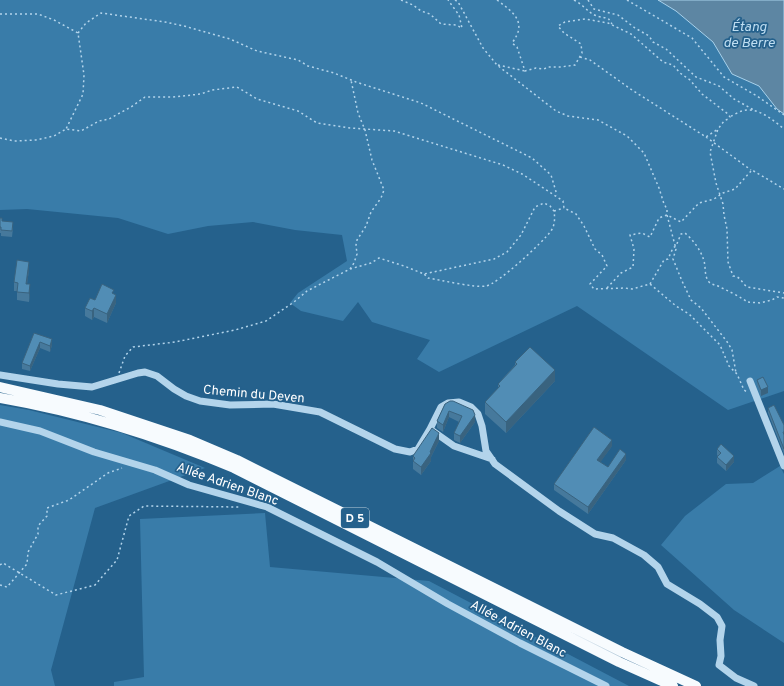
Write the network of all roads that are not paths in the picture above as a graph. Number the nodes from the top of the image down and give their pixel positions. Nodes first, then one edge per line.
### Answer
1 (0, 375) edge
2 (750, 381) dead end
3 (0, 387) edge
4 (0, 398) edge
5 (0, 422) edge
6 (430, 429) junction
7 (492, 459) junction
8 (784, 466) edge
9 (606, 686) edge
10 (673, 686) edge
11 (696, 686) edge
12 (754, 686) edge

1 - 6 street, Chemin du Deven
2 - 8 street
3 - 11 main road, D 5
4 - 10 main road, D 5
5 - 9 street, Allée Adrien Blanc
6 - 7 street
6 - 7 street
7 - 12 street

